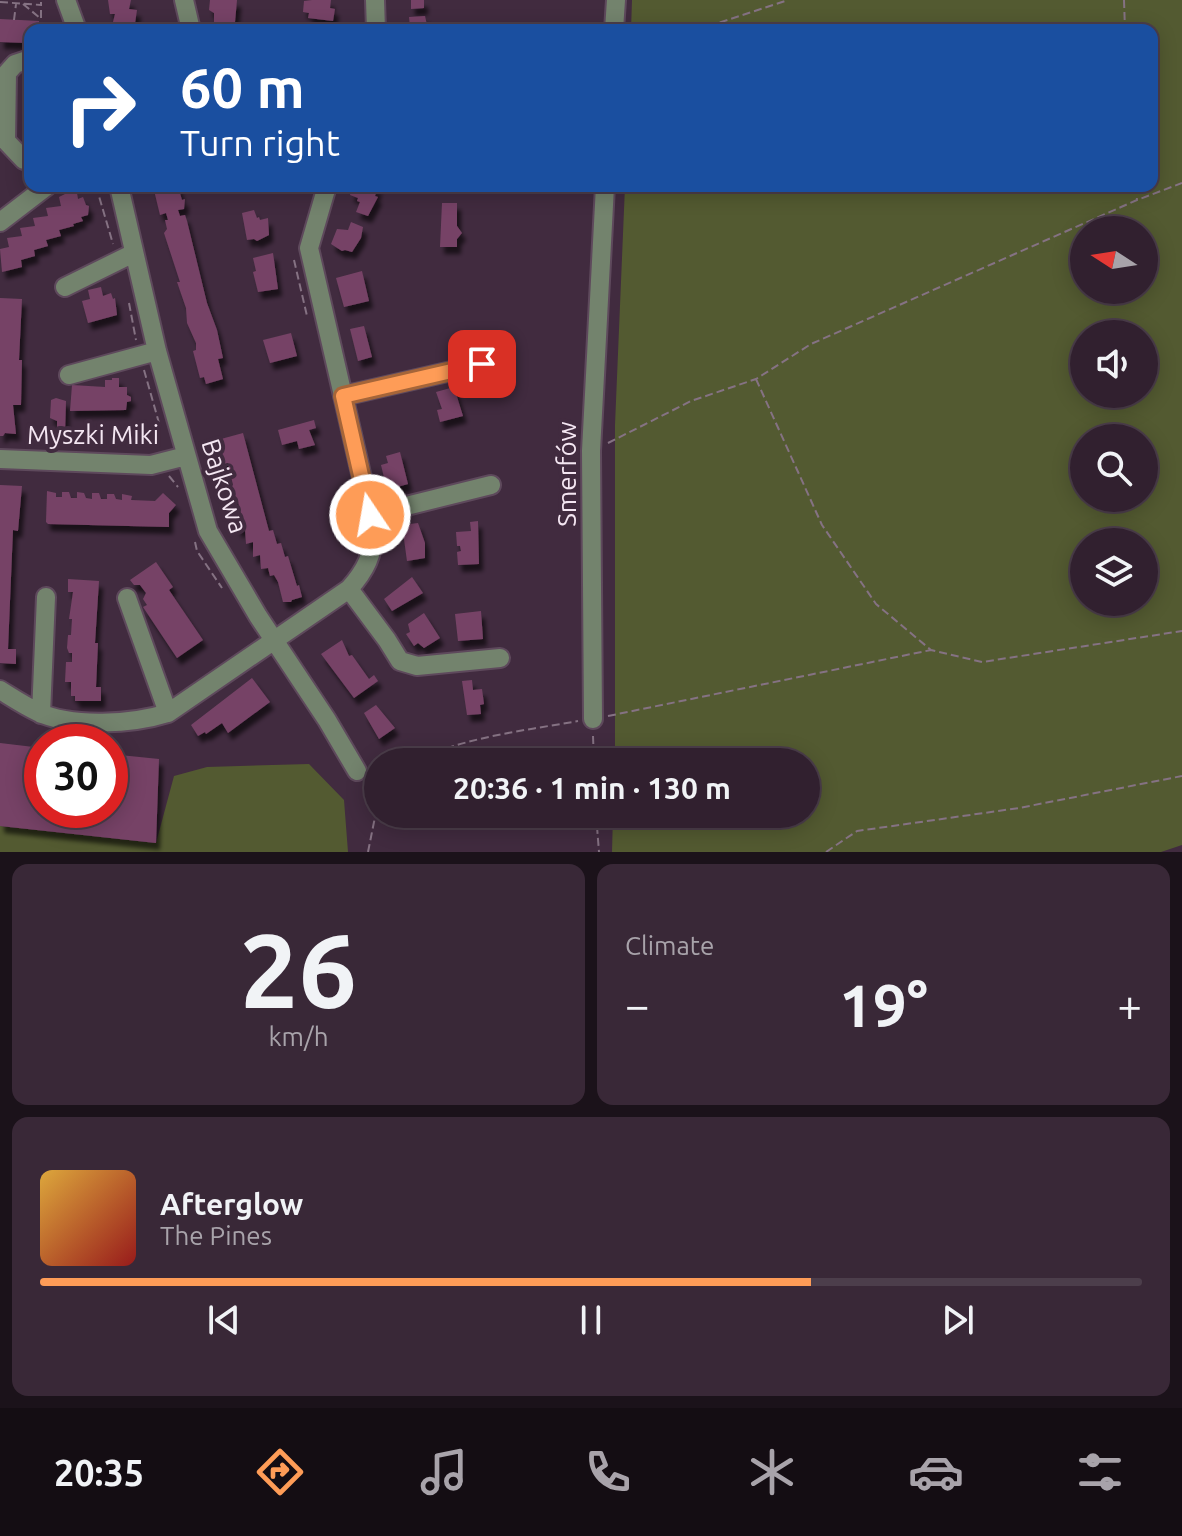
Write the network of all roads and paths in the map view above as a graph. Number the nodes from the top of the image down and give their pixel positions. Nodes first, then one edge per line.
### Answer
1 (66, 0) edge
2 (184, 0) edge
3 (375, 0) edge
4 (616, 0) edge
5 (788, 0) edge
6 (1124, 0) edge
7 (0, 2) edge
8 (16, 2) junction
9 (41, 2) edge
10 (23, 3) junction
11 (41, 19) junction
12 (14, 20) dead end
13 (41, 24) edge
14 (75, 24) edge
15 (190, 24) edge
16 (376, 24) edge
17 (614, 24) edge
18 (715, 24) edge
19 (1125, 24) edge
20 (24, 61) edge
21 (24, 160) dead end
22 (1182, 183) edge
23 (39, 192) edge
24 (120, 192) edge
25 (325, 192) edge
26 (605, 192) edge
27 (1136, 192) edge
28 (1137, 200) junction
29 (0, 222) edge
30 (134, 253) junction
31 (65, 287) dead end
32 (157, 351) junction
33 (482, 364) dead end
34 (69, 375) dead end
35 (756, 379) junction
36 (343, 396) junction
37 (591, 451) junction
38 (186, 456) junction
39 (0, 459) edge
40 (491, 485) dead end
41 (370, 515) junction
42 (349, 589) junction
43 (46, 597) dead end
44 (127, 598) dead end
45 (1182, 631) edge
46 (272, 639) junction
47 (931, 650) junction
48 (500, 658) dead end
49 (0, 690) edge
50 (168, 713) junction
51 (41, 714) junction
52 (593, 719) junction
53 (445, 748) edge
54 (594, 748) edge
55 (357, 771) dead end
56 (1182, 776) edge
57 (373, 828) edge
58 (597, 828) edge
59 (368, 852) edge
60 (599, 852) edge
61 (826, 852) edge

1 - 14 street
2 - 15 street
3 - 16 street
4 - 17 street
5 - 18 path
6 - 19 path
7 - 8 path
8 - 10 path
8 - 12 path
9 - 10 path
9 - 11 path
10 - 11 path
11 - 13 path
20 - 21 street
22 - 28 path
23 - 29 street
24 - 30 street, Bajkowa
25 - 36 street
26 - 37 street, Smerfów
27 - 28 path
28 - 35 path
30 - 31 street
30 - 32 street, Bajkowa
32 - 34 street
32 - 38 street, Bajkowa
33 - 36 street
35 - 37 path
35 - 47 path
36 - 41 street
37 - 52 street, Smerfów
38 - 39 street, Myszki Miki
38 - 46 street, Bajkowa
40 - 41 street
41 - 42 street
42 - 46 street
42 - 48 street
43 - 51 street
44 - 50 street
45 - 47 path
46 - 50 street
46 - 55 street, Bajkowa
47 - 52 path
49 - 51 street
50 - 51 street
52 - 53 path
52 - 54 path
56 - 61 path
57 - 59 path
58 - 60 path

